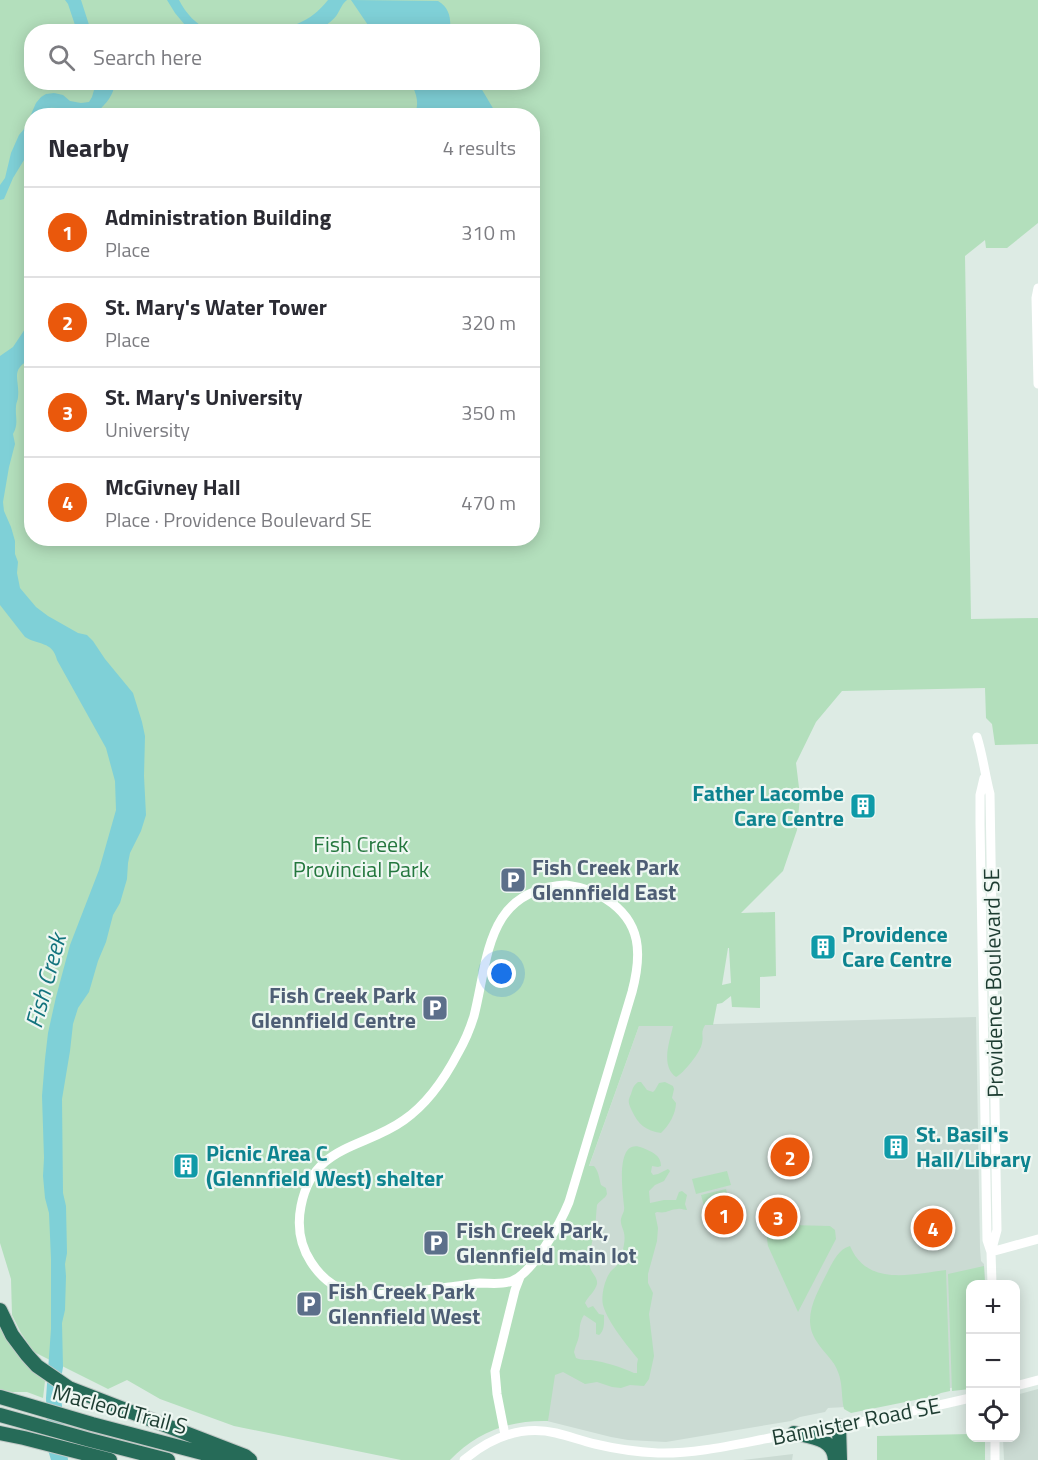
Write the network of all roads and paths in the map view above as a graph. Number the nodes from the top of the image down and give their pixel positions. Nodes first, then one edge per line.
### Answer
1 (1038, 288) edge
2 (1038, 384) edge
3 (977, 737) dead end
4 (1038, 1239) edge
5 (991, 1252) junction
6 (521, 1276) junction
7 (992, 1280) edge
8 (491, 1283) junction
9 (0, 1310) edge
10 (510, 1310) junction
11 (1038, 1380) edge
12 (1020, 1385) edge
13 (0, 1397) edge
14 (966, 1399) edge
15 (0, 1415) edge
16 (839, 1426) junction
17 (0, 1433) edge
18 (794, 1433) junction
19 (505, 1435) junction
20 (995, 1442) edge
21 (110, 1460) edge
22 (168, 1460) edge
23 (229, 1460) edge
24 (250, 1460) edge
25 (464, 1460) edge
26 (836, 1460) edge
27 (840, 1460) edge
28 (995, 1460) edge

1 - 2 street
3 - 5 street, Providence Boulevard SE
4 - 5 street
5 - 7 street, Providence Boulevard SE
6 - 8 street
6 - 8 street
6 - 10 street
8 - 10 street
9 - 24 highway
10 - 19 street
11 - 12 street
13 - 23 highway, Macleod Trail S
14 - 16 street, Bannister Road SE
15 - 22 highway, Macleod Trail S
16 - 18 street, Bannister Road SE
16 - 27 highway
17 - 21 highway
18 - 19 street, Bannister Road SE
18 - 26 highway
19 - 25 street, Bannister Road SE
20 - 28 street

